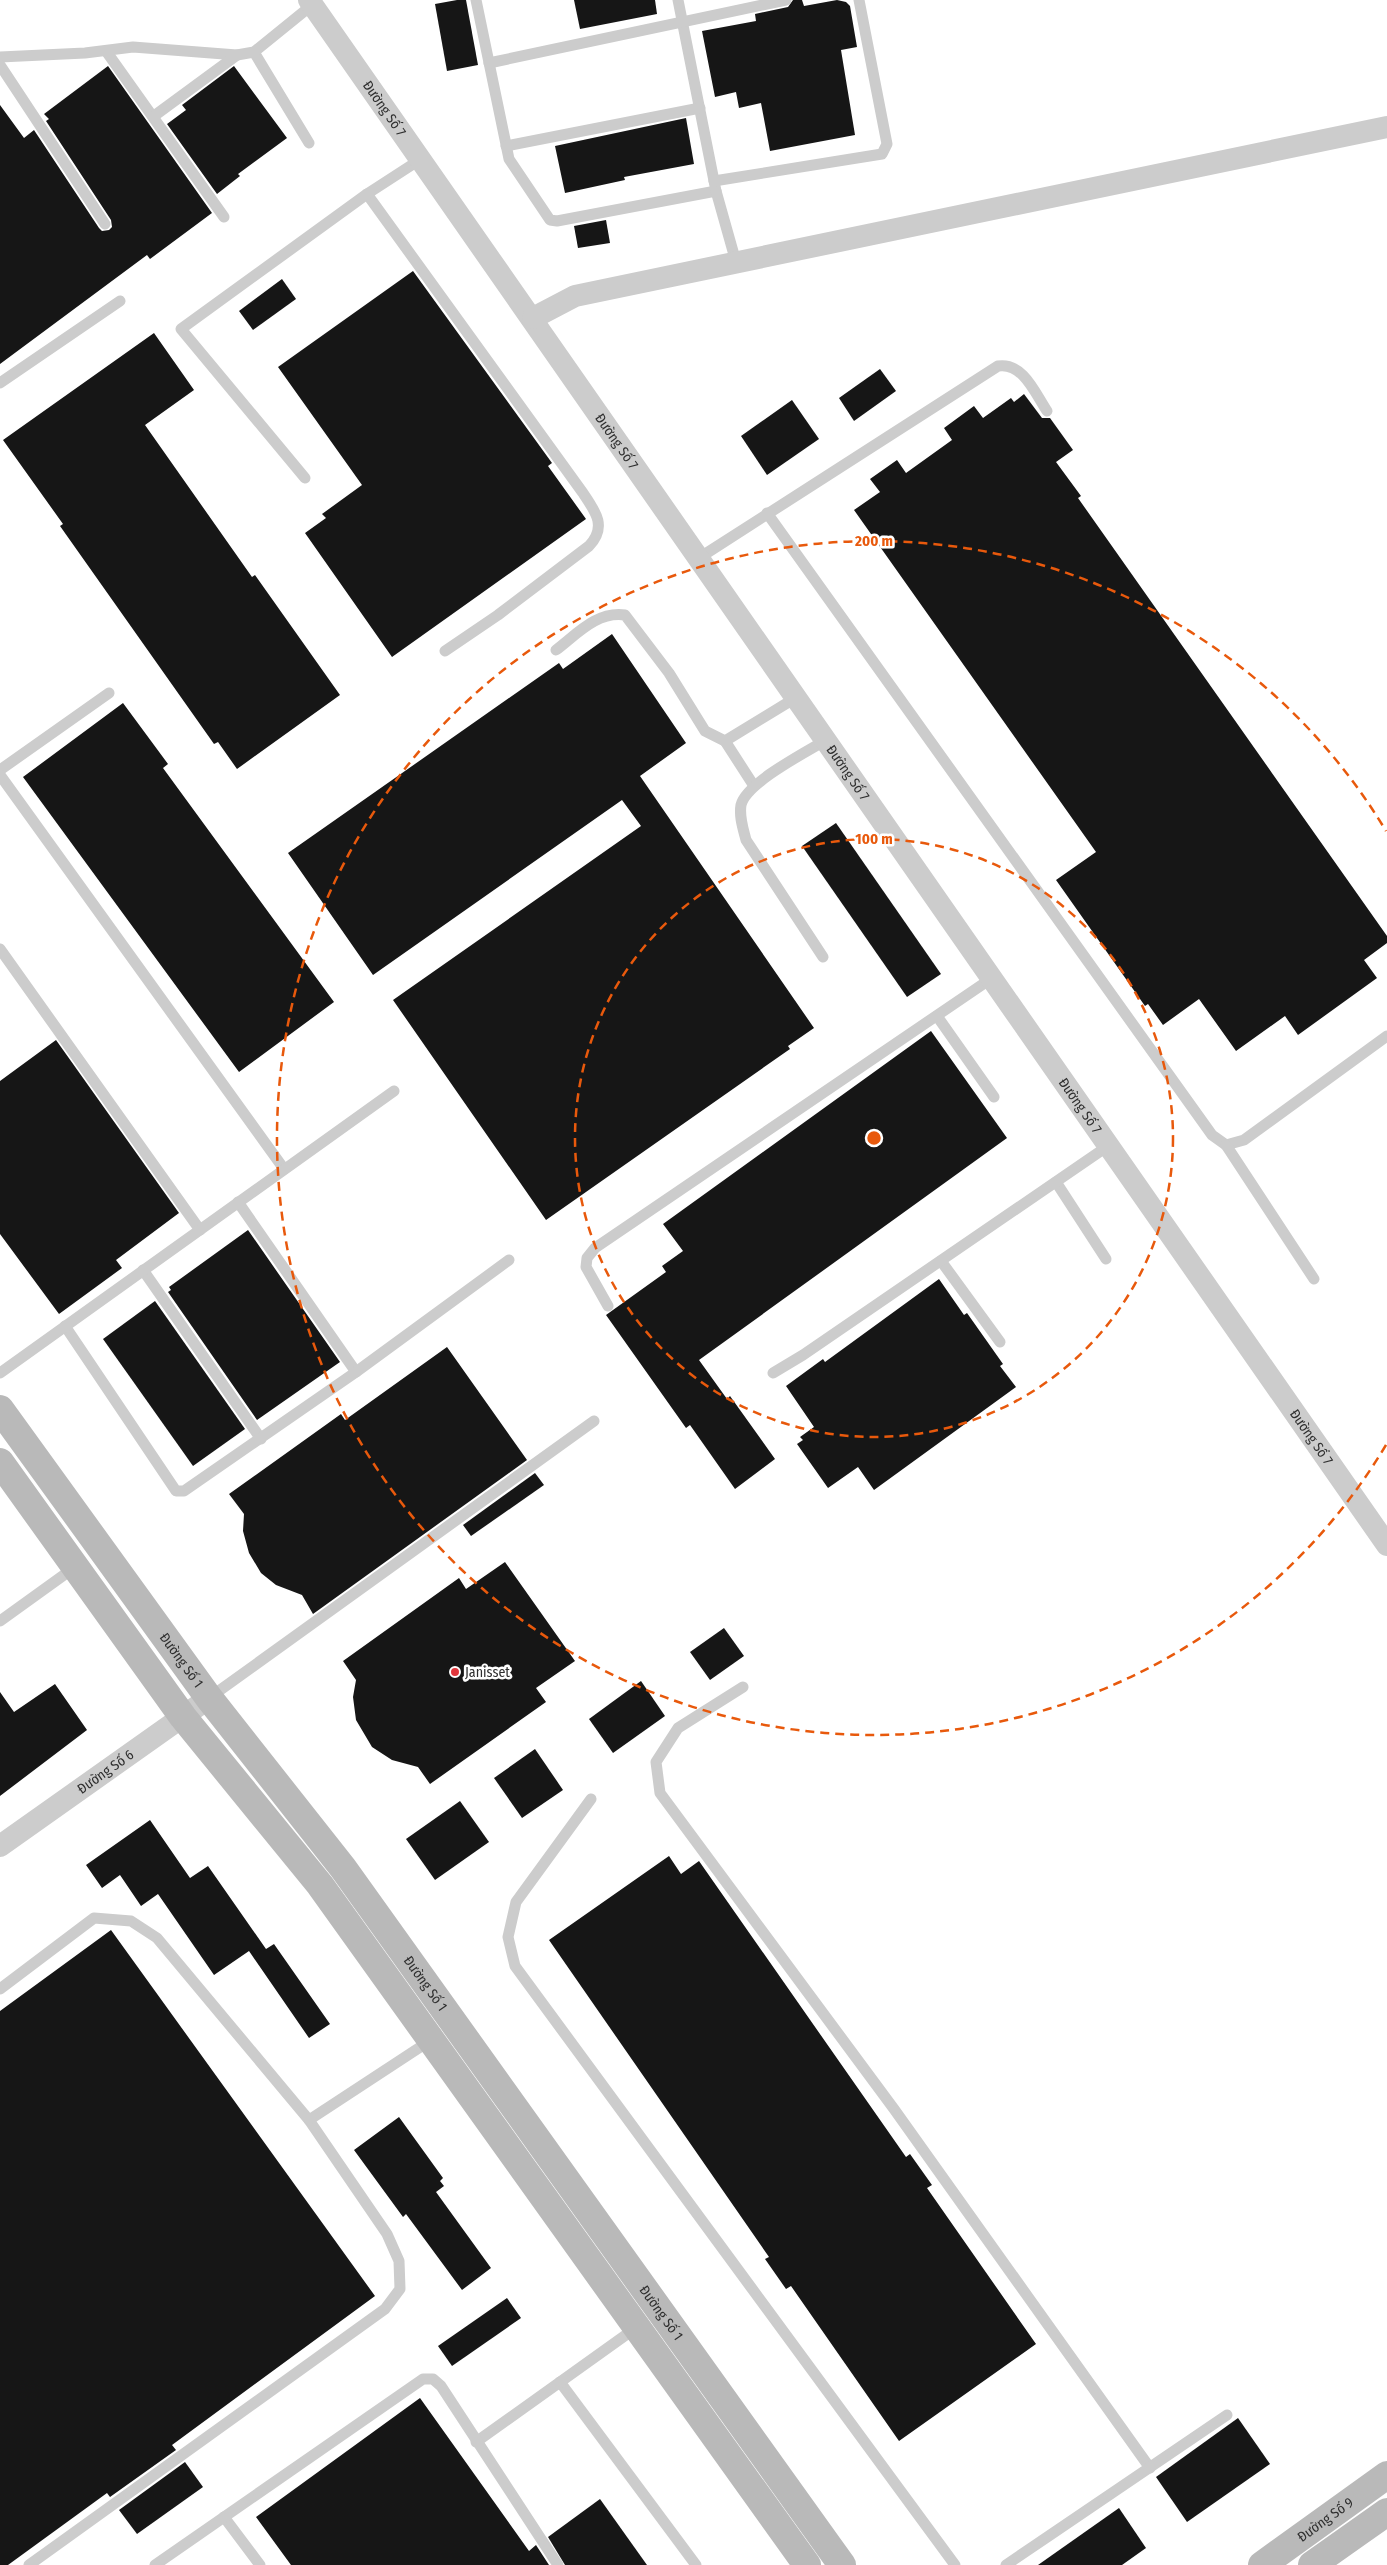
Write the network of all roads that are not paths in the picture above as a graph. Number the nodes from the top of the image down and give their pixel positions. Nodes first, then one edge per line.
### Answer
1 (476, 0) edge
2 (678, 0) edge
3 (786, 0) edge
4 (859, 0) edge
5 (311, 2) edge
6 (683, 22) junction
7 (106, 51) junction
8 (254, 52) junction
9 (236, 55) junction
10 (0, 57) edge
11 (489, 63) junction
12 (0, 64) edge
13 (700, 108) junction
14 (154, 116) junction
15 (1387, 127) edge
16 (309, 143) dead end
17 (506, 146) junction
18 (421, 159) junction
19 (715, 186) junction
20 (367, 194) junction
21 (224, 217) dead end
22 (105, 224) dead end
23 (736, 262) junction
24 (120, 301) dead end
25 (533, 318) junction
26 (0, 383) edge
27 (1046, 411) dead end
28 (305, 478) dead end
29 (767, 513) junction
30 (699, 558) junction
31 (556, 650) dead end
32 (445, 651) dead end
33 (109, 693) dead end
34 (797, 698) junction
35 (826, 740) junction
36 (726, 741) junction
37 (0, 770) edge
38 (0, 775) edge
39 (754, 786) junction
40 (0, 949) edge
41 (823, 956) dead end
42 (992, 978) junction
43 (936, 1016) junction
44 (1387, 1036) edge
45 (394, 1091) dead end
46 (994, 1097) dead end
47 (1226, 1144) junction
48 (1108, 1146) junction
49 (284, 1169) junction
50 (1056, 1182) junction
51 (238, 1202) junction
52 (200, 1230) junction
53 (1106, 1259) dead end
54 (509, 1260) dead end
55 (941, 1261) junction
56 (143, 1270) junction
57 (1314, 1278) dead end
58 (608, 1306) dead end
59 (65, 1326) junction
60 (1000, 1342) dead end
61 (0, 1372) edge
62 (356, 1372) junction
63 (773, 1373) dead end
64 (0, 1409) edge
65 (594, 1421) dead end
66 (261, 1439) junction
67 (0, 1462) edge
68 (1387, 1545) edge
69 (75, 1567) junction
70 (0, 1621) edge
71 (743, 1687) dead end
72 (210, 1698) junction
73 (183, 1717) junction
74 (591, 1799) dead end
75 (0, 1846) edge
76 (0, 1988) edge
77 (431, 2040) junction
78 (309, 2120) junction
79 (637, 2327) junction
80 (560, 2382) junction
81 (1227, 2415) dead end
82 (476, 2442) junction
83 (1150, 2468) junction
84 (1387, 2475) edge
85 (1387, 2512) edge
86 (224, 2517) junction
87 (29, 2565) edge
88 (155, 2565) edge
89 (260, 2565) edge
90 (558, 2565) edge
91 (696, 2565) edge
92 (807, 2565) edge
93 (842, 2565) edge
94 (956, 2565) edge
95 (1006, 2565) edge
96 (1262, 2565) edge
97 (1312, 2565) edge

1 - 11 lane
2 - 6 lane
3 - 6 lane
4 - 19 lane
5 - 8 lane
5 - 18 street, Đường Số 7
6 - 11 lane
6 - 13 lane
7 - 9 lane
7 - 10 lane
7 - 14 lane
8 - 9 lane
8 - 16 lane
9 - 14 lane
11 - 17 lane
12 - 22 lane
13 - 17 lane
13 - 19 lane
14 - 21 lane
15 - 23 street
17 - 19 lane
18 - 20 lane
18 - 25 street, Đường Số 7
19 - 23 lane
20 - 28 lane
20 - 32 lane
23 - 25 street
24 - 26 lane
25 - 30 street, Đường Số 7
27 - 29 lane
29 - 30 lane
29 - 47 lane
30 - 34 street, Đường Số 7
31 - 36 lane
33 - 37 lane
34 - 35 street, Đường Số 7
34 - 36 lane
35 - 39 lane
35 - 42 street, Đường Số 7
36 - 39 lane
38 - 49 lane
39 - 41 lane
40 - 52 lane
42 - 43 lane
42 - 48 street, Đường Số 7
43 - 46 lane
43 - 58 lane
44 - 47 lane
45 - 49 lane
47 - 57 lane
48 - 50 lane
48 - 68 street, Đường Số 7
49 - 51 lane
50 - 53 lane
50 - 55 lane
51 - 52 lane
51 - 62 lane
52 - 56 lane
54 - 62 lane
55 - 60 lane
55 - 63 lane
56 - 59 lane
56 - 66 lane
59 - 61 lane
59 - 66 lane
62 - 66 lane
64 - 72 street, Đường Số 1
65 - 72 lane
67 - 69 street, Đường Số 1
69 - 70 lane
69 - 73 street, Đường Số 1
71 - 83 lane
72 - 73 street, Đường Số 6
72 - 93 street, Đường Số 1
73 - 75 street, Đường Số 6
73 - 77 street, Đường Số 1
74 - 94 lane
76 - 78 lane
77 - 78 lane
77 - 79 street, Đường Số 1
78 - 87 lane
79 - 80 lane
79 - 92 street, Đường Số 1
80 - 82 lane
80 - 91 lane
81 - 83 lane
82 - 86 lane
82 - 90 lane
83 - 95 lane
84 - 96 street, Đường Số 9
85 - 97 street
86 - 88 lane
86 - 89 lane

